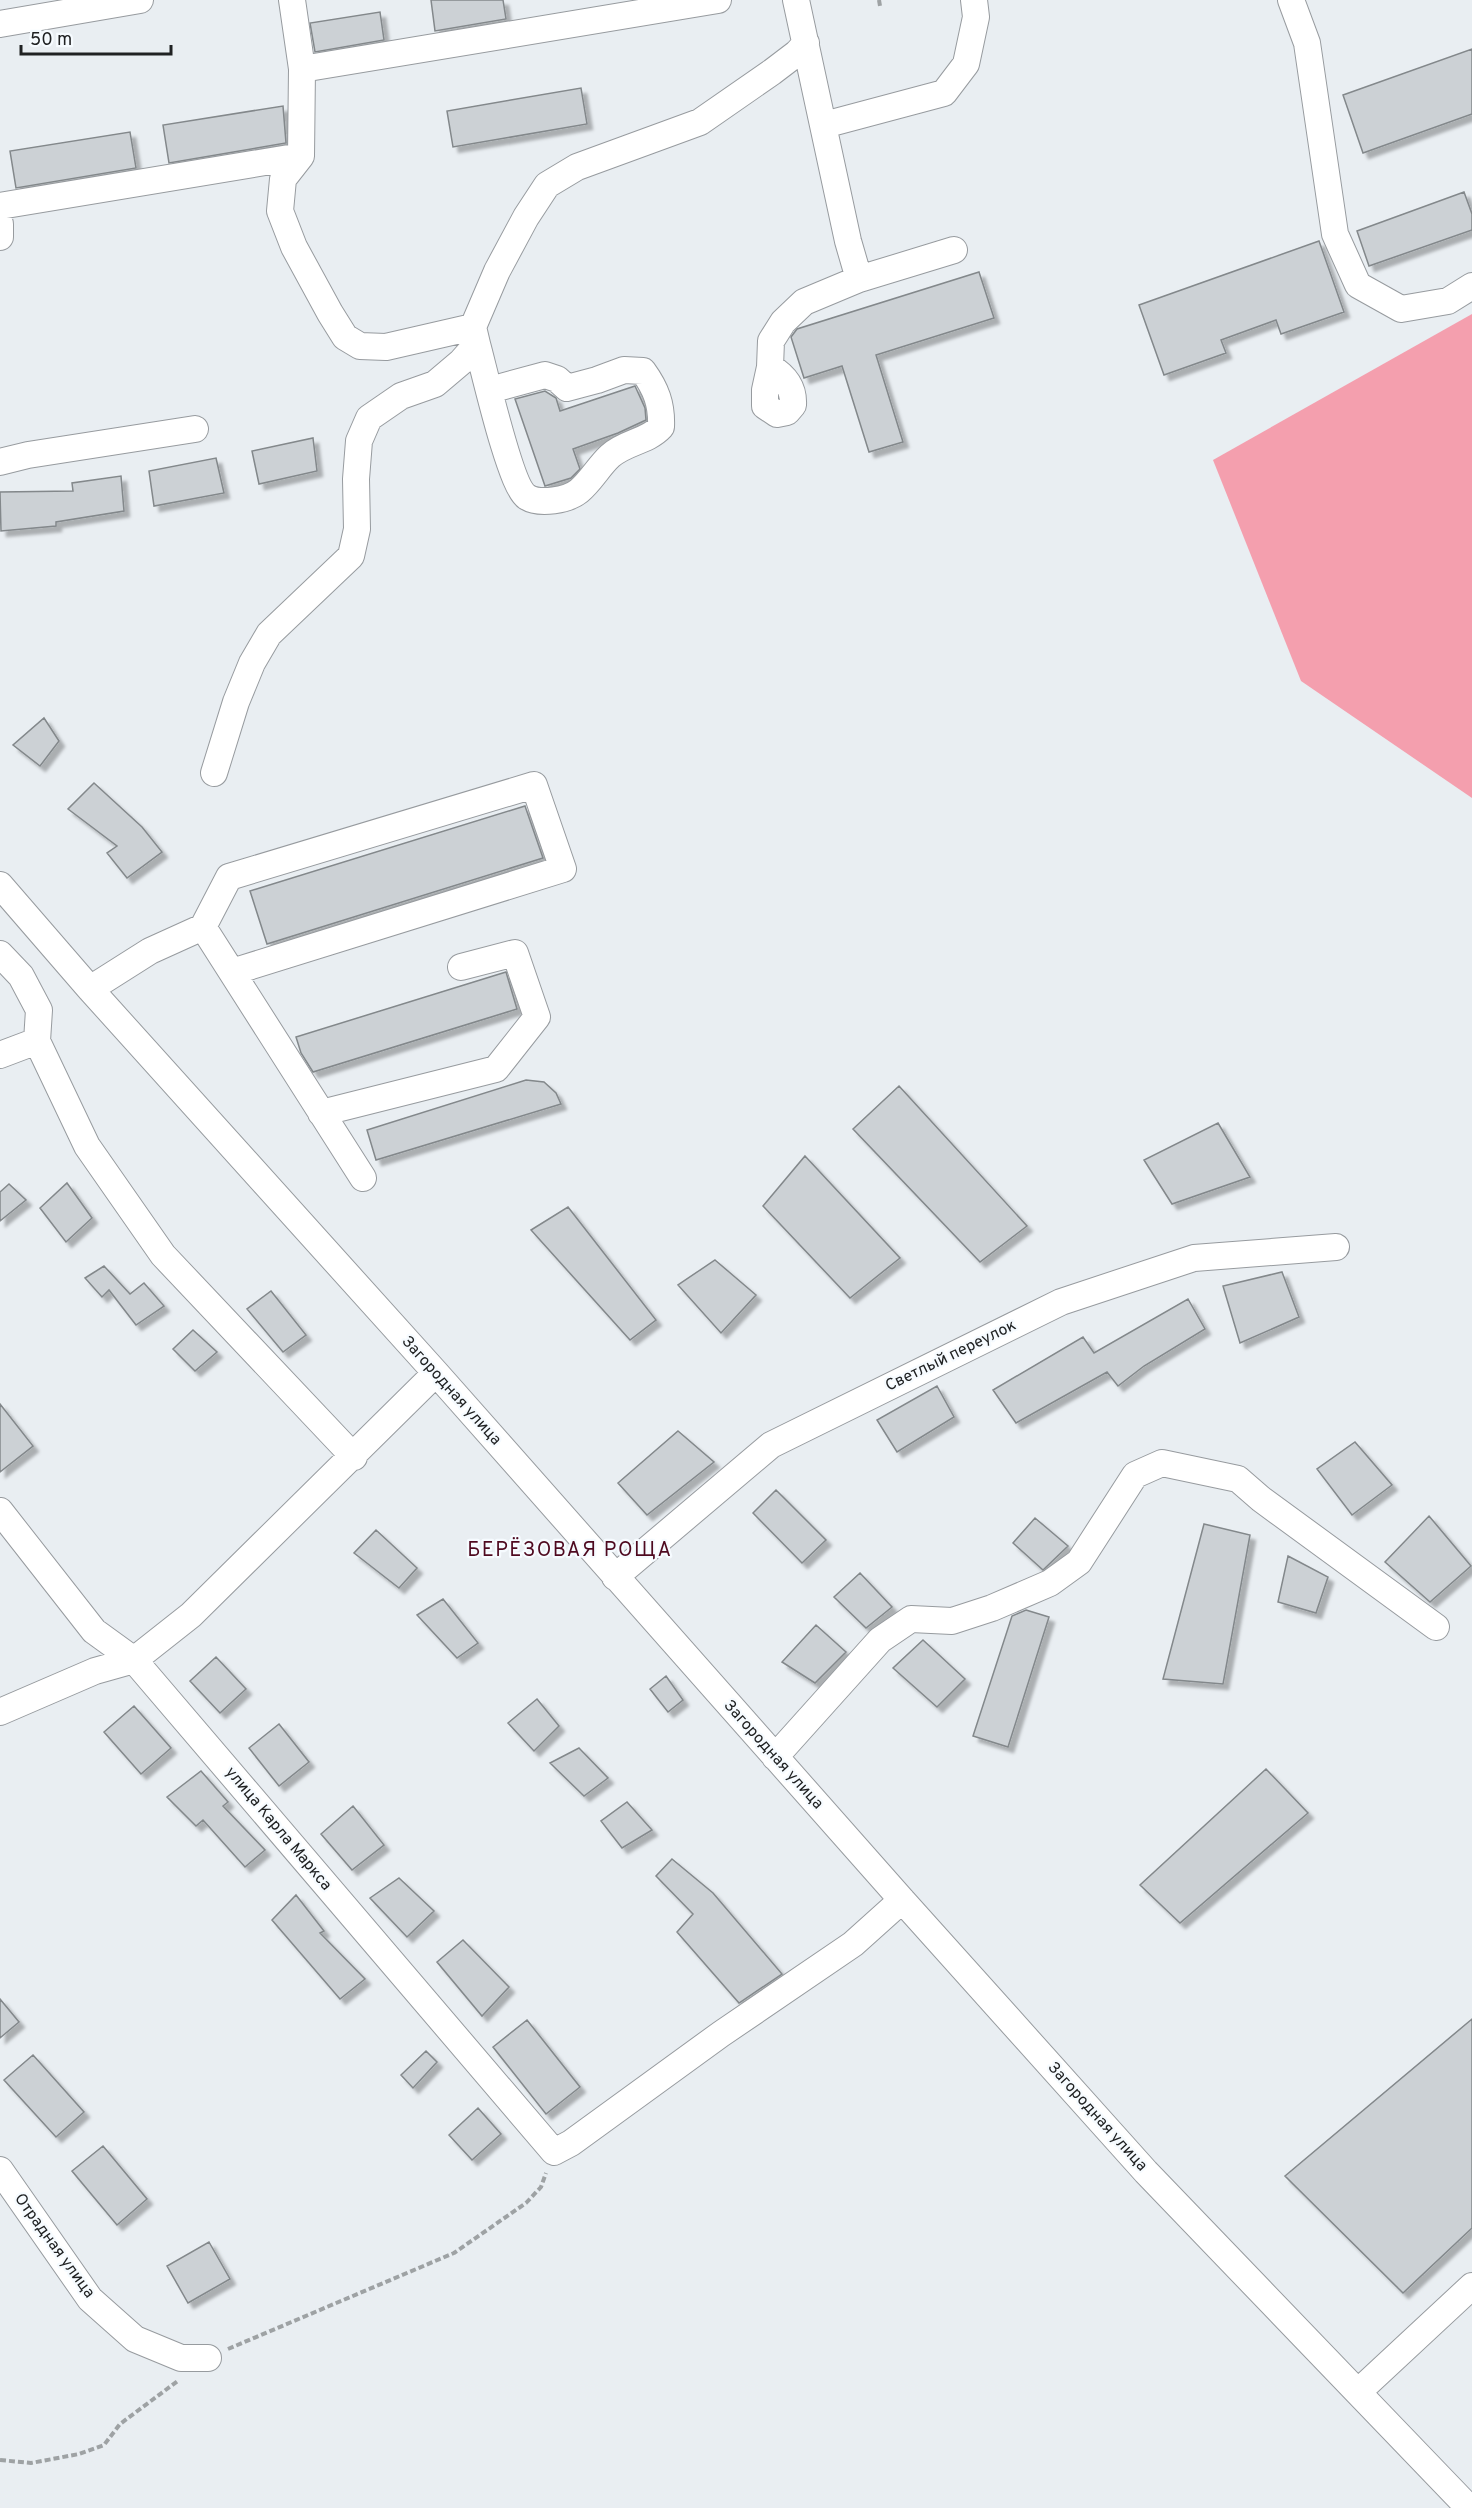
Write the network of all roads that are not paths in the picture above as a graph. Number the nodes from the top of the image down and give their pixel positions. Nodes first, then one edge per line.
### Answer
1 (140, 0) edge
2 (292, 0) edge
3 (718, 0) edge
4 (796, 0) edge
5 (974, 0) edge
6 (1291, 0) edge
7 (0, 24) edge
8 (806, 43) junction
9 (302, 69) junction
10 (824, 125) junction
11 (301, 156) junction
12 (0, 206) edge
13 (0, 224) edge
14 (0, 237) edge
15 (954, 250) dead end
16 (859, 279) junction
17 (1472, 286) edge
18 (475, 335) junction
19 (770, 367) dead end
20 (490, 390) junction
21 (195, 429) dead end
22 (0, 462) edge
23 (214, 773) dead end
24 (0, 885) edge
25 (203, 927) junction
26 (0, 954) edge
27 (461, 967) dead end
28 (232, 972) junction
29 (10, 973) edge
30 (90, 989) junction
31 (37, 1041) junction
32 (0, 1055) edge
33 (321, 1113) junction
34 (363, 1178) dead end
35 (1336, 1247) dead end
36 (436, 1373) junction
37 (354, 1457) junction
38 (0, 1510) edge
39 (615, 1577) junction
40 (1436, 1627) dead end
41 (134, 1660) junction
42 (0, 1712) edge
43 (775, 1757) junction
44 (902, 1900) junction
45 (0, 2170) edge
46 (1472, 2286) edge
47 (208, 2358) road end
48 (1358, 2392) junction
49 (1467, 2499) edge

1 - 7 street
2 - 9 street
3 - 9 street
4 - 8 street
5 - 10 street
6 - 17 street
8 - 10 street
8 - 18 street
9 - 11 street
10 - 16 street
11 - 12 street
11 - 18 street
13 - 14 street
15 - 16 street
16 - 19 street
18 - 20 street
18 - 23 street
20 - 20 street
21 - 22 street
24 - 30 street, Загородная улица
25 - 28 street
25 - 28 street
25 - 30 street
26 - 29 street
27 - 33 street
28 - 33 street
29 - 31 street
30 - 36 street, Загородная улица
31 - 32 street
31 - 37 street
33 - 34 street
35 - 39 street, Светлый переулок
36 - 37 street
36 - 39 street, Загородная улица
37 - 41 street
38 - 41 street, улица Карла Маркса
39 - 43 street, Загородная улица
40 - 43 street
41 - 42 street
41 - 44 street, улица Карла Маркса
43 - 44 street, Загородная улица
44 - 48 street, Загородная улица
45 - 47 street, Отрадная улица
46 - 48 street
48 - 49 street, Загородная улица

